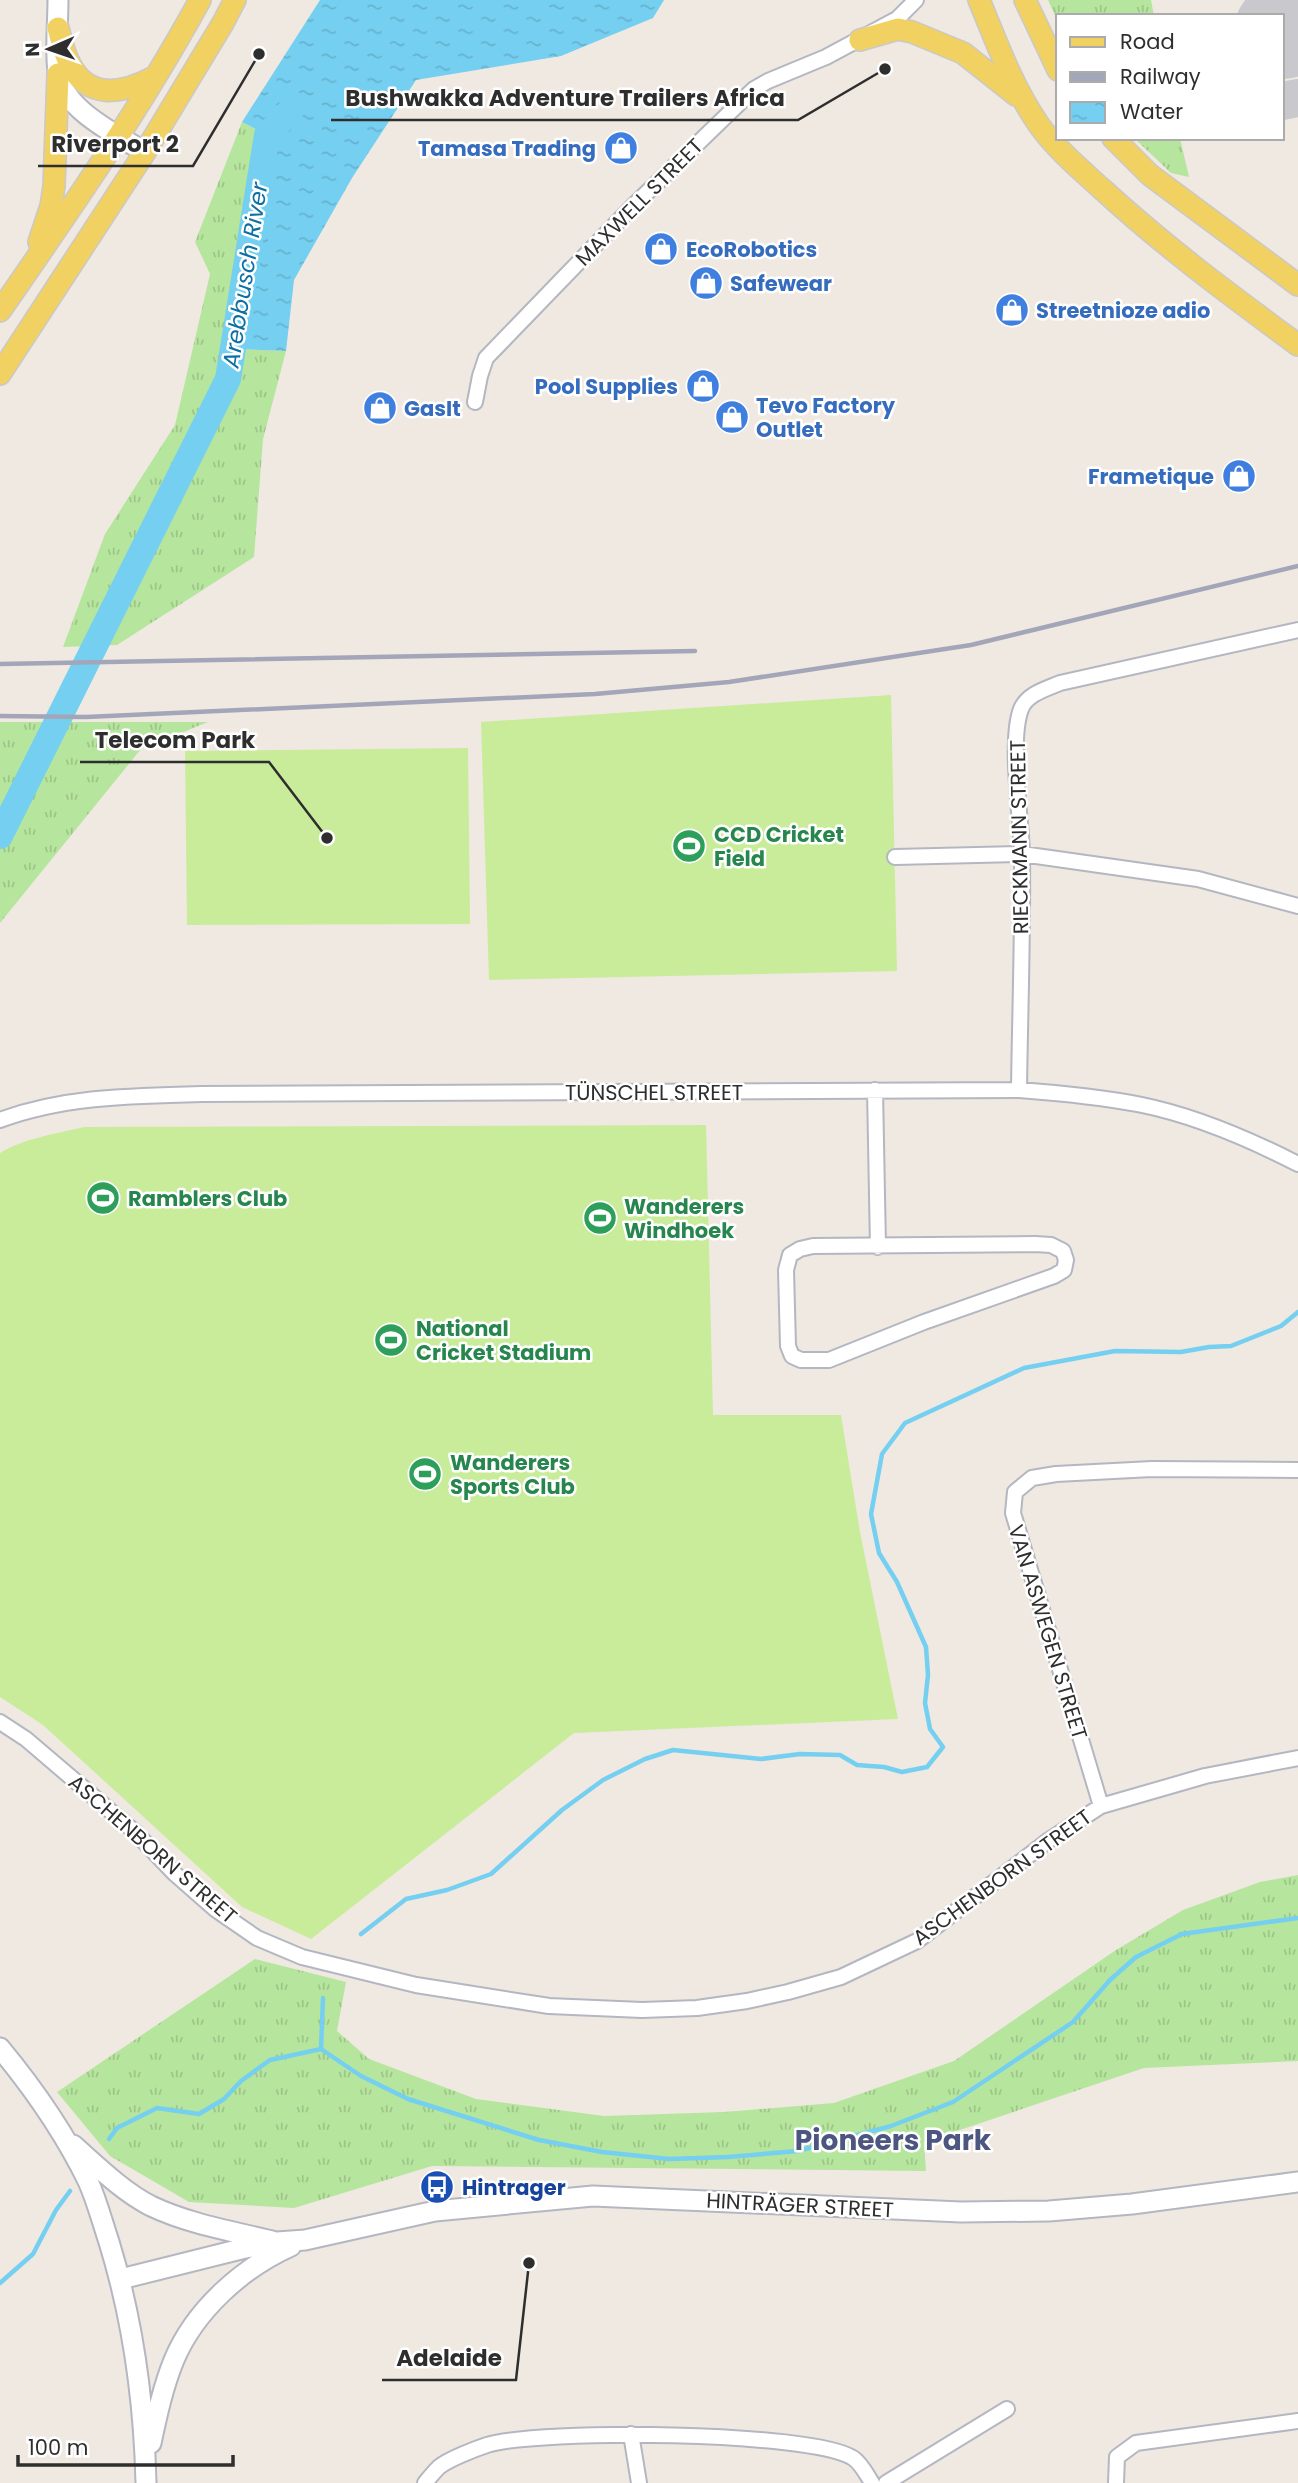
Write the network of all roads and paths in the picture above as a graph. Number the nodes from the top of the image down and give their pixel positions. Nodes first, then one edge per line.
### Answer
1 (58, 0) edge
2 (200, 0) edge
3 (234, 0) edge
4 (916, 0) edge
5 (979, 0) edge
6 (1025, 0) edge
7 (58, 28) junction
8 (860, 40) junction
9 (1056, 66) edge
10 (58, 75) junction
11 (154, 77) junction
12 (1023, 101) junction
13 (117, 136) junction
14 (1115, 140) edge
15 (145, 152) junction
16 (30, 268) junction
17 (1298, 285) edge
18 (0, 311) edge
19 (1298, 345) edge
20 (0, 374) edge
21 (475, 402) dead end
22 (1298, 631) edge
23 (1022, 854) junction
24 (895, 857) dead end
25 (1298, 906) edge
26 (875, 1090) junction
27 (1019, 1090) junction
28 (0, 1120) edge
29 (1298, 1164) edge
30 (878, 1247) junction
31 (1298, 1470) edge
32 (0, 1722) edge
33 (1298, 1758) edge
34 (1101, 1807) junction
35 (0, 2048) edge
36 (62, 2134) junction
37 (1298, 2182) edge
38 (305, 2240) junction
39 (276, 2242) junction
40 (122, 2286) junction
41 (1007, 2409) dead end
42 (1298, 2421) edge
43 (631, 2434) junction
44 (146, 2475) edge
45 (425, 2483) edge
46 (639, 2483) edge
47 (872, 2483) edge
48 (886, 2483) edge
49 (1116, 2483) edge

1 - 7 street
2 - 11 main road
3 - 15 main road
4 - 8 street, MAXWELL STREET
5 - 12 main road
6 - 9 main road
7 - 10 street
7 - 11 main road
8 - 12 main road
8 - 21 street, MAXWELL STREET
10 - 13 street
10 - 16 main road
11 - 13 main road
12 - 19 main road
13 - 15 street
13 - 16 main road
14 - 17 main road
15 - 20 main road
16 - 18 main road
22 - 23 street, RIECKMANN STREET
23 - 24 street
23 - 25 street
23 - 27 street, RIECKMANN STREET
26 - 27 street, TÜNSCHEL STREET
26 - 28 street, TÜNSCHEL STREET
26 - 30 street
27 - 29 street, TÜNSCHEL STREET
30 - 30 street
31 - 34 street, VAN ASWEGEN STREET
32 - 34 street, ASCHENBORN STREET
33 - 34 street, ASCHENBORN STREET
35 - 36 street
36 - 39 street
36 - 40 street
37 - 38 street, HINTRÄGER STREET
38 - 39 street, HINTRÄGER STREET
38 - 40 street, HINTRÄGER STREET
38 - 44 street
39 - 40 street, HINTRÄGER STREET
40 - 44 street
41 - 48 street
42 - 49 street
43 - 45 street
43 - 46 street
43 - 47 street

